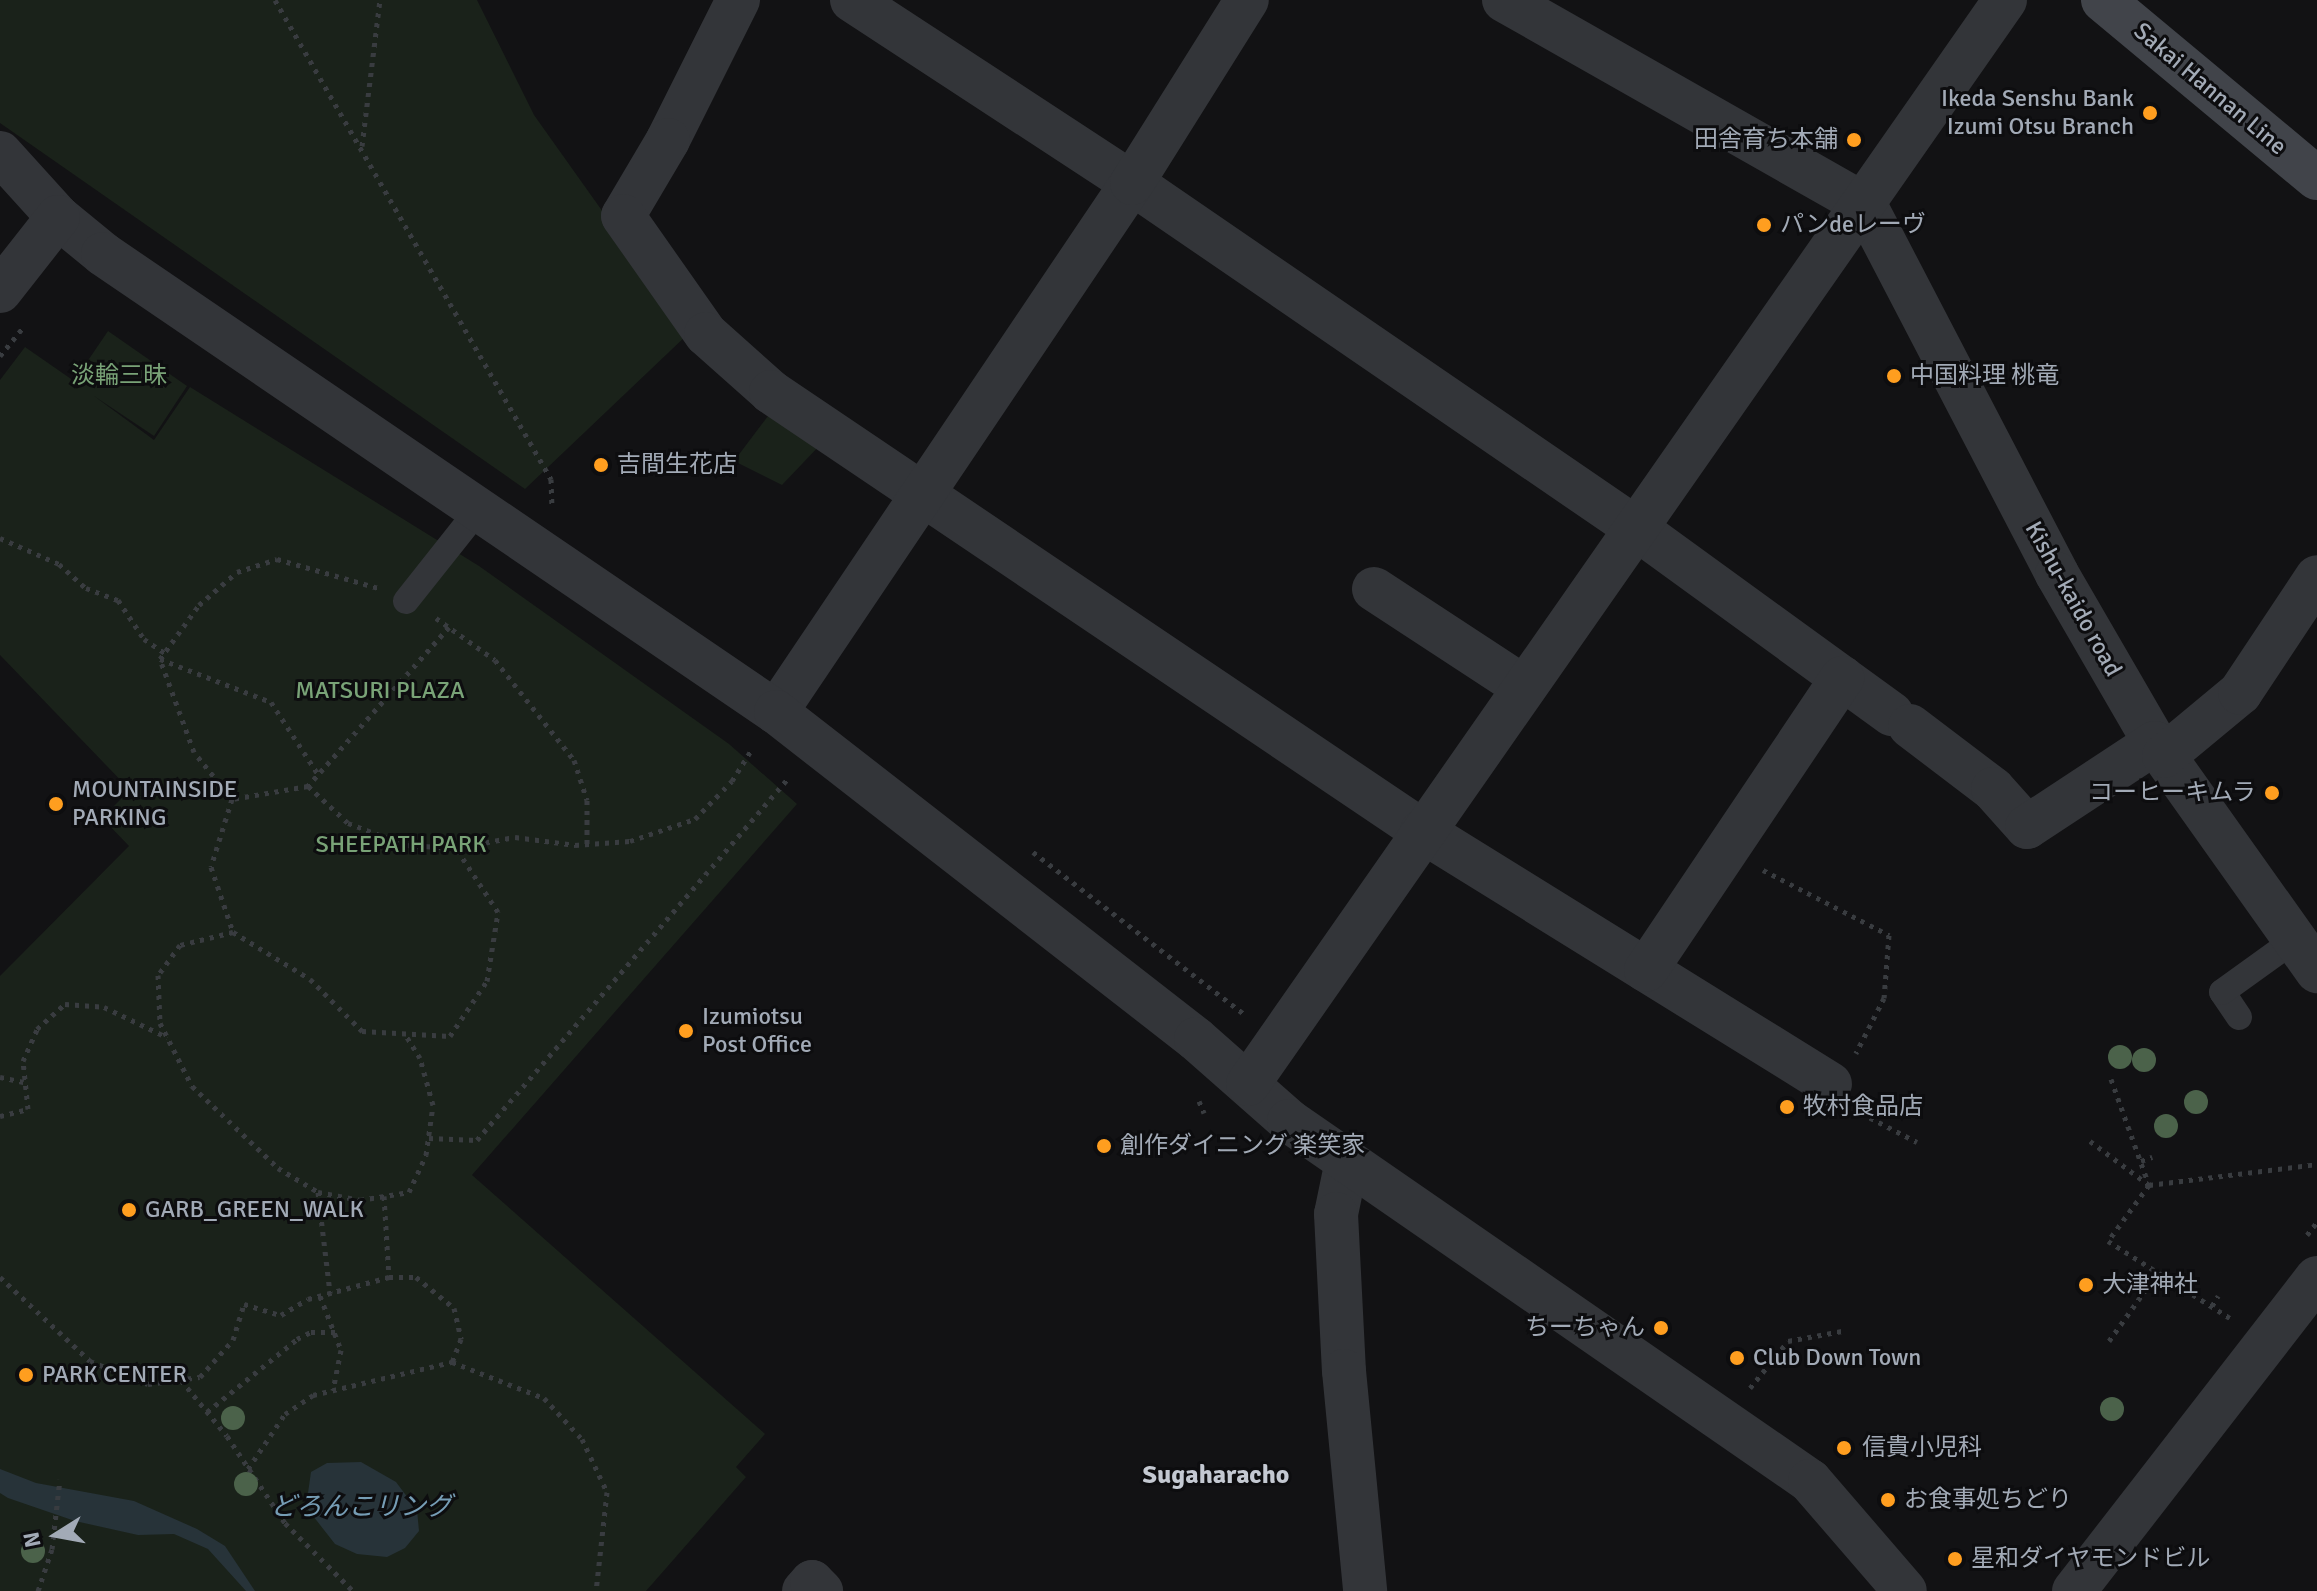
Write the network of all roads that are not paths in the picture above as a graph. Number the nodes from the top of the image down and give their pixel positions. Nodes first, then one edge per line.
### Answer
1 (738, 0) edge
2 (852, 0) edge
3 (1247, 0) edge
4 (1504, 0) edge
5 (2005, 0) edge
6 (2103, 0) edge
7 (0, 153) edge
8 (2317, 178) edge
9 (1132, 183) junction
10 (1865, 205) junction
11 (58, 217) junction
12 (0, 291) edge
13 (920, 494) junction
14 (479, 509) junction
15 (1637, 529) junction
16 (2317, 577) edge
17 (1374, 589) dead end
18 (406, 601) road end
19 (1842, 678) junction
20 (1524, 687) junction
21 (776, 712) junction
22 (2159, 750) junction
23 (1422, 831) junction
24 (2306, 956) edge
25 (1646, 970) junction
26 (2239, 1017) dead end
27 (1248, 1084) junction
28 (1845, 1085) road end
29 (1347, 1161) junction
30 (2317, 1278) edge
31 (1355, 1588) edge
32 (804, 1591) edge
33 (821, 1591) edge
34 (1905, 1591) edge
35 (2074, 1591) edge

1 - 13 street
2 - 9 street
3 - 9 street
4 - 10 street
5 - 10 street
6 - 8 main road, Sakai Hannan Line
7 - 11 street
9 - 13 street
9 - 15 street
10 - 15 street
10 - 22 street, Kishu-kaido road
11 - 12 street
11 - 14 street
13 - 21 street
13 - 23 street
14 - 18 lane
14 - 21 street
15 - 19 street
15 - 20 street
16 - 22 street
17 - 20 street
19 - 22 street
19 - 25 street
20 - 23 street
21 - 27 street
22 - 24 street, Kishu-kaido road
23 - 25 street
23 - 27 street
24 - 26 lane
25 - 28 street
27 - 29 street
29 - 31 street
29 - 34 street
30 - 35 street
32 - 33 street

